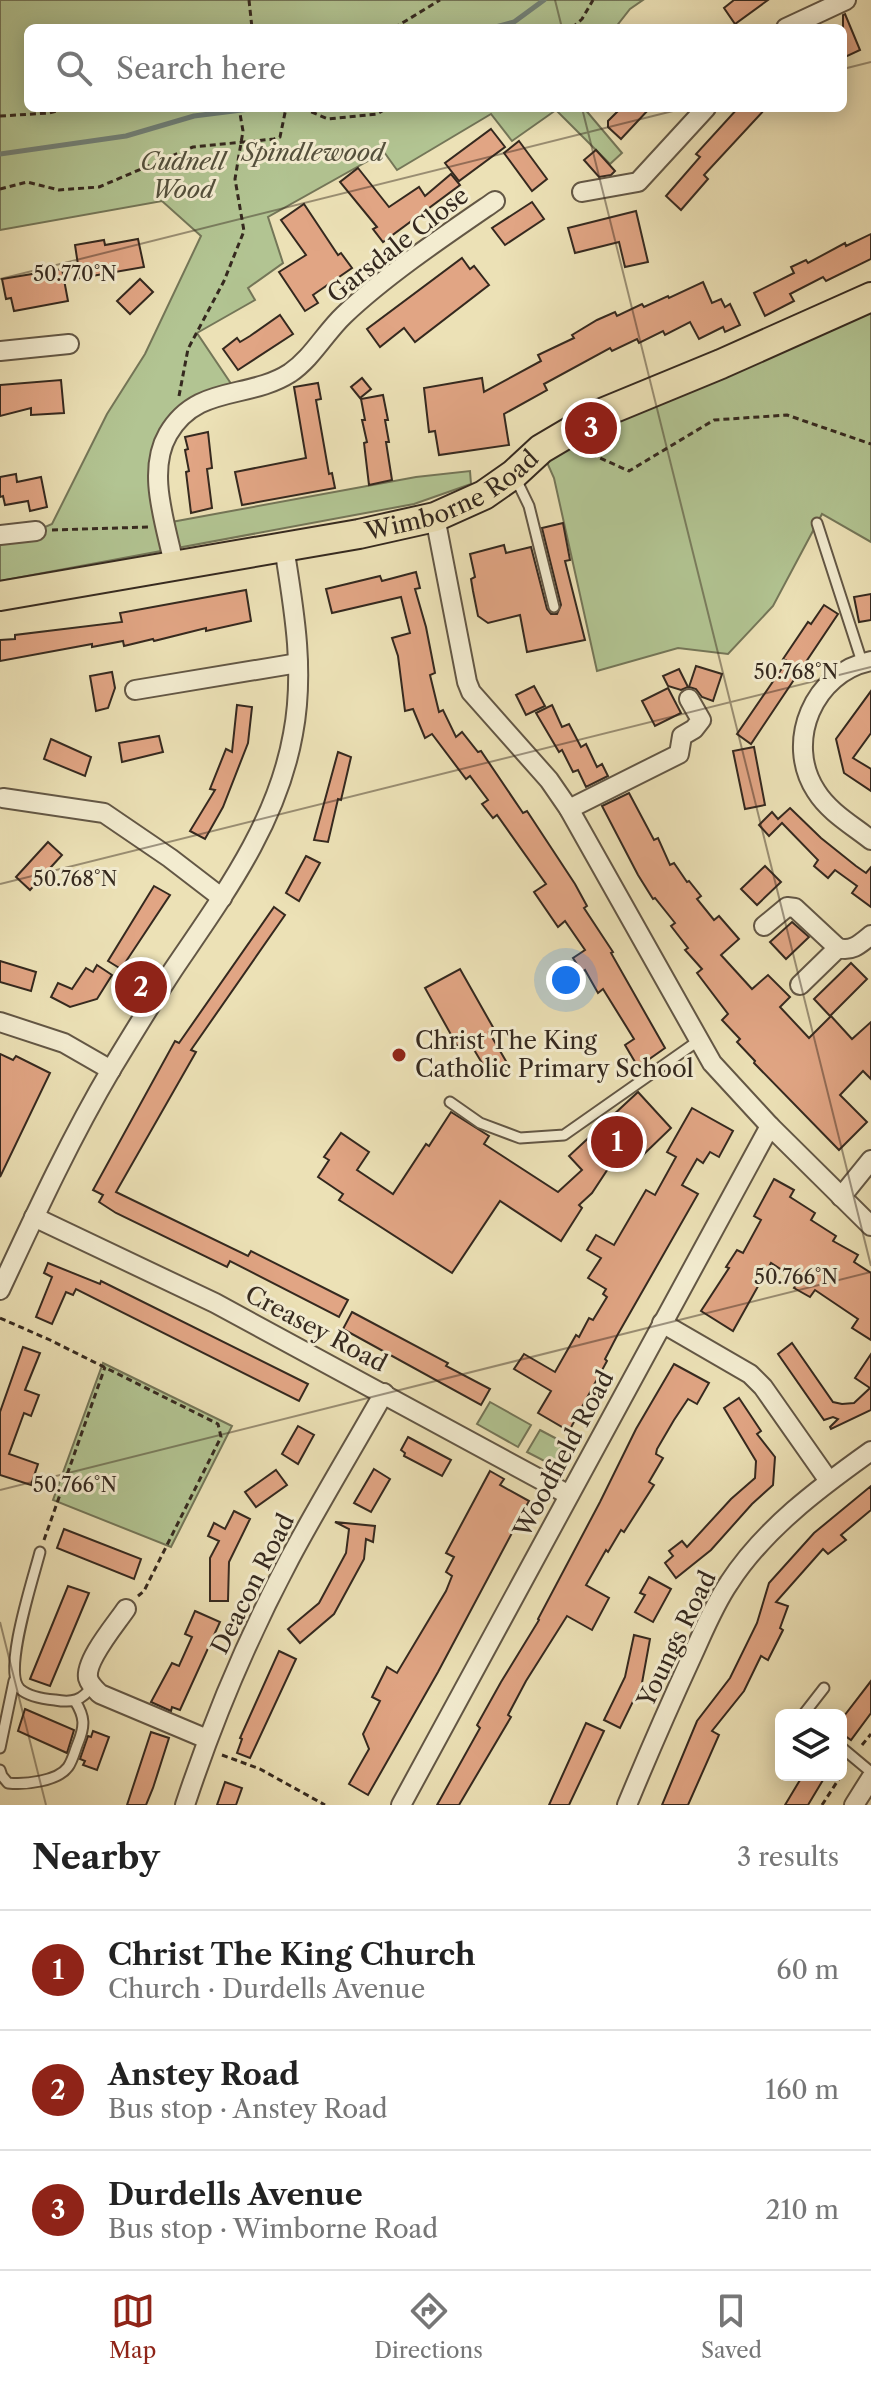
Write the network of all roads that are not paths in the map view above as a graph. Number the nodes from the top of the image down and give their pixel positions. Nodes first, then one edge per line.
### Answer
1 (846, 0) edge
2 (795, 24) edge
3 (702, 112) edge
4 (582, 192) dead end
5 (495, 201) dead end
6 (871, 297) edge
7 (69, 344) dead end
8 (0, 351) edge
9 (514, 474) junction
10 (435, 517) junction
11 (817, 523) dead end
12 (36, 531) road end
13 (0, 535) edge
14 (284, 547) junction
15 (174, 565) junction
16 (0, 596) edge
17 (554, 607) dead end
18 (866, 662) edge
19 (298, 663) junction
20 (135, 690) dead end
21 (689, 699) dead end
22 (3, 798) dead end
23 (569, 809) junction
24 (871, 840) edge
25 (222, 898) junction
26 (764, 926) dead end
27 (871, 935) edge
28 (838, 948) junction
29 (800, 985) dead end
30 (0, 1022) edge
31 (698, 1041) junction
32 (111, 1070) junction
33 (450, 1102) dead end
34 (770, 1126) junction
35 (871, 1160) edge
36 (841, 1197) junction
37 (34, 1217) junction
38 (871, 1226) edge
39 (0, 1290) edge
40 (662, 1323) junction
41 (384, 1393) junction
42 (871, 1451) edge
43 (829, 1481) junction
44 (569, 1495) junction
45 (40, 1552) road end
46 (126, 1609) road end
47 (14, 1681) junction
48 (92, 1686) junction
49 (824, 1688) dead end
50 (75, 1701) junction
51 (808, 1709) edge
52 (205, 1743) junction
53 (0, 1748) edge
54 (847, 1752) edge
55 (0, 1770) edge
56 (871, 1772) edge
57 (871, 1778) edge
58 (185, 1805) edge
59 (401, 1805) edge
60 (627, 1805) edge
61 (854, 1805) edge

1 - 2 street
3 - 4 street
5 - 15 street, Garsdale Close
6 - 9 main road, Wimborne Road
7 - 8 street
9 - 10 main road, Wimborne Road
9 - 17 lane
10 - 14 main road, Wimborne Road
10 - 23 street
11 - 18 lane
12 - 13 street
14 - 15 main road, Wimborne Road
14 - 19 street
15 - 16 main road, Wimborne Road
18 - 24 street
19 - 20 street
19 - 25 street
21 - 23 street
22 - 25 street
23 - 31 street
25 - 32 street
26 - 28 street
27 - 28 street
28 - 29 street
30 - 32 street
31 - 33 lane
31 - 34 street
32 - 37 street
34 - 36 street
34 - 40 street, Woodfield Road
35 - 36 street
36 - 38 street
37 - 39 street
37 - 41 street, Creasey Road
40 - 43 street
40 - 44 street, Woodfield Road
41 - 44 street, Creasey Road
41 - 52 street, Deacon Road
42 - 43 street, Youngs Road
43 - 60 street, Youngs Road
44 - 59 street, Woodfield Road
45 - 47 lane
46 - 48 street
47 - 50 lane
47 - 53 lane
48 - 50 lane
48 - 52 street
49 - 51 lane
50 - 55 lane
52 - 58 street, Deacon Road
54 - 56 lane
57 - 61 street

